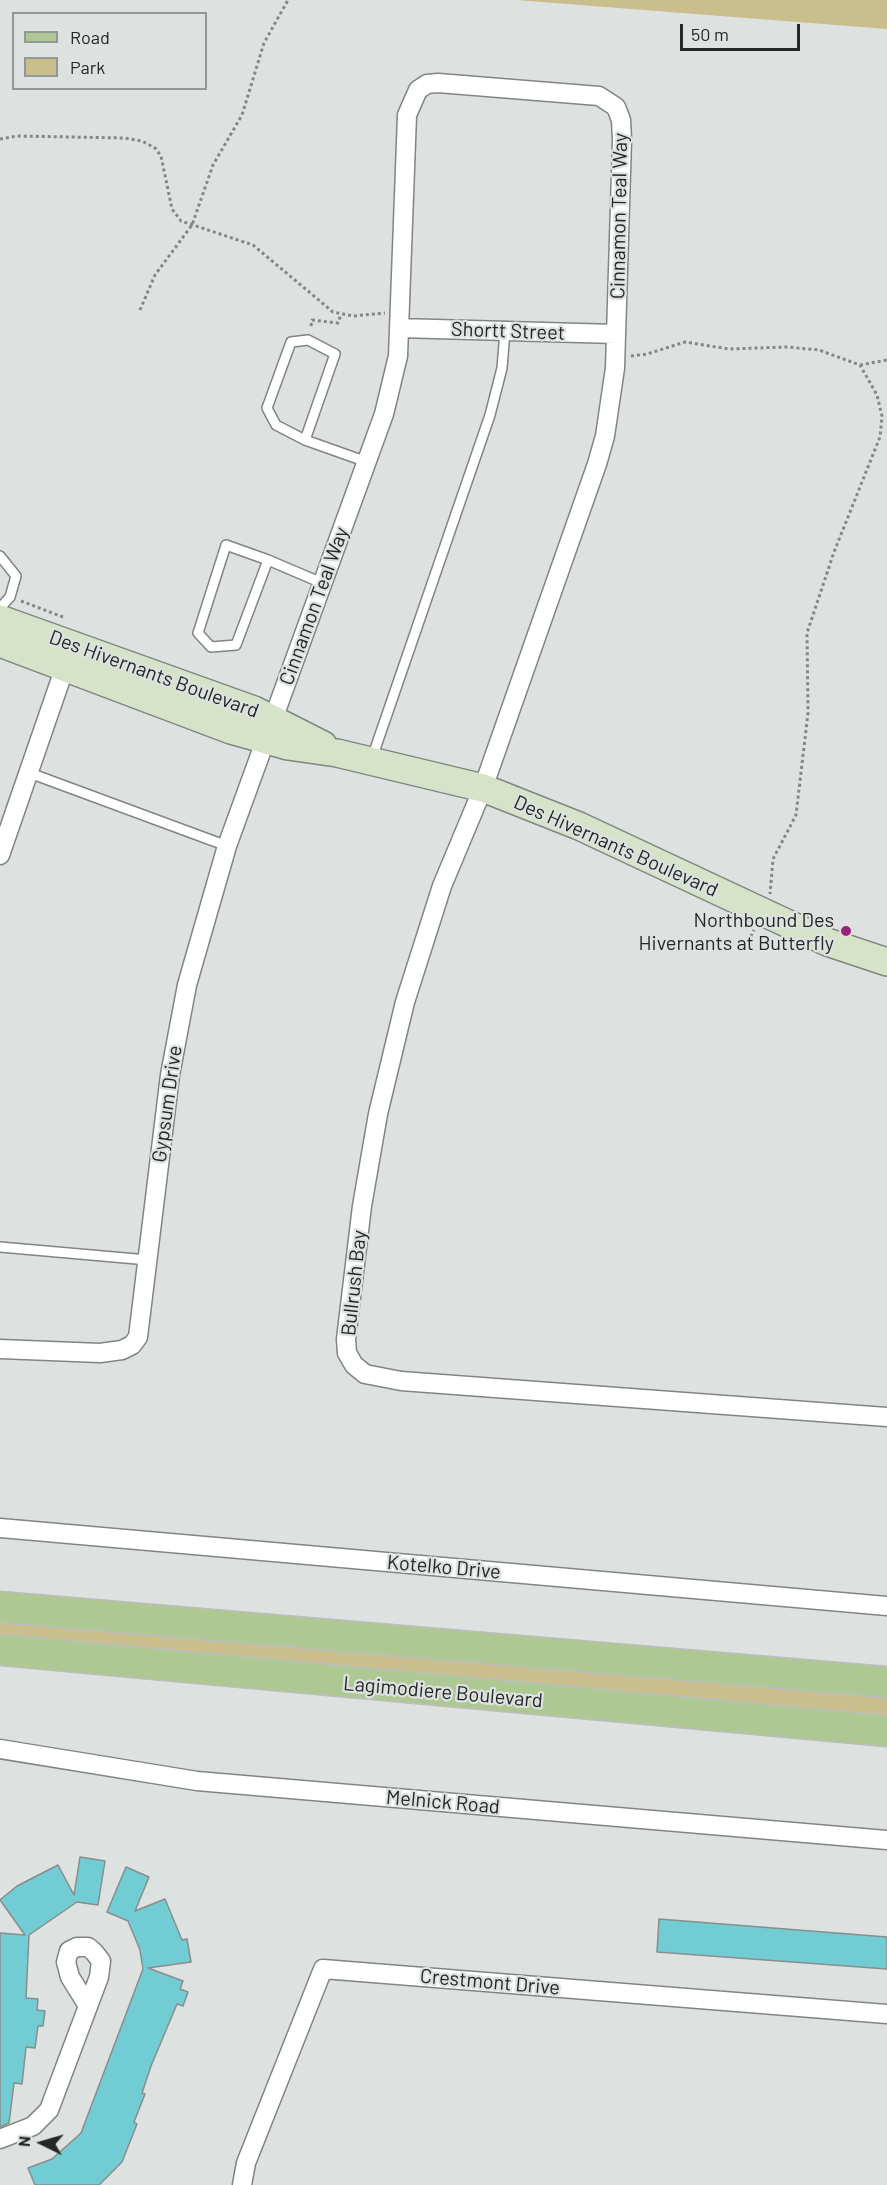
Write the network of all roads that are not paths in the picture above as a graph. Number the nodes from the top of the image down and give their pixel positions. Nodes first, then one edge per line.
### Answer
1 (399, 320) junction
2 (505, 331) junction
3 (616, 334) junction
4 (305, 440) junction
5 (367, 462) junction
6 (0, 556) edge
7 (268, 560) junction
8 (322, 583) junction
9 (0, 608) edge
10 (0, 619) edge
11 (0, 643) edge
12 (65, 667) junction
13 (269, 728) junction
14 (371, 761) junction
15 (27, 772) junction
16 (483, 788) junction
17 (227, 846) junction
18 (0, 855) edge
19 (887, 962) edge
20 (0, 1247) edge
21 (148, 1260) junction
22 (0, 1349) edge
23 (887, 1417) edge
24 (0, 1528) edge
25 (887, 1606) edge
26 (0, 1607) edge
27 (0, 1650) edge
28 (887, 1682) edge
29 (887, 1731) edge
30 (0, 1749) edge
31 (887, 1840) edge
32 (88, 2006) dead end
33 (887, 2014) edge
34 (0, 2139) edge
35 (242, 2185) edge

1 - 2 street, Shortt Street
1 - 3 street, Cinnamon Teal Way
1 - 5 street, Cinnamon Teal Way
2 - 3 street, Shortt Street
2 - 14 lane
3 - 16 street, Cinnamon Teal Way
4 - 4 lane
4 - 5 lane
5 - 8 street, Cinnamon Teal Way
6 - 9 lane
7 - 7 lane
7 - 8 lane
8 - 13 street, Cinnamon Teal Way
10 - 13 street, Des Hivernants Boulevard
11 - 12 street, Des Hivernants Boulevard
12 - 13 street, Des Hivernants Boulevard
12 - 15 street
13 - 14 street, Des Hivernants Boulevard
13 - 17 street, Gypsum Drive
14 - 16 street, Des Hivernants Boulevard
15 - 17 lane
15 - 18 street
16 - 19 street, Des Hivernants Boulevard
16 - 23 street, Bullrush Bay
17 - 21 street, Gypsum Drive
20 - 21 lane
21 - 22 street, Gypsum Drive
24 - 25 street, Kotelko Drive
26 - 28 main road
27 - 29 main road, Lagimodiere Boulevard
30 - 31 street, Melnick Road
32 - 34 street
33 - 35 street, Crestmont Drive

